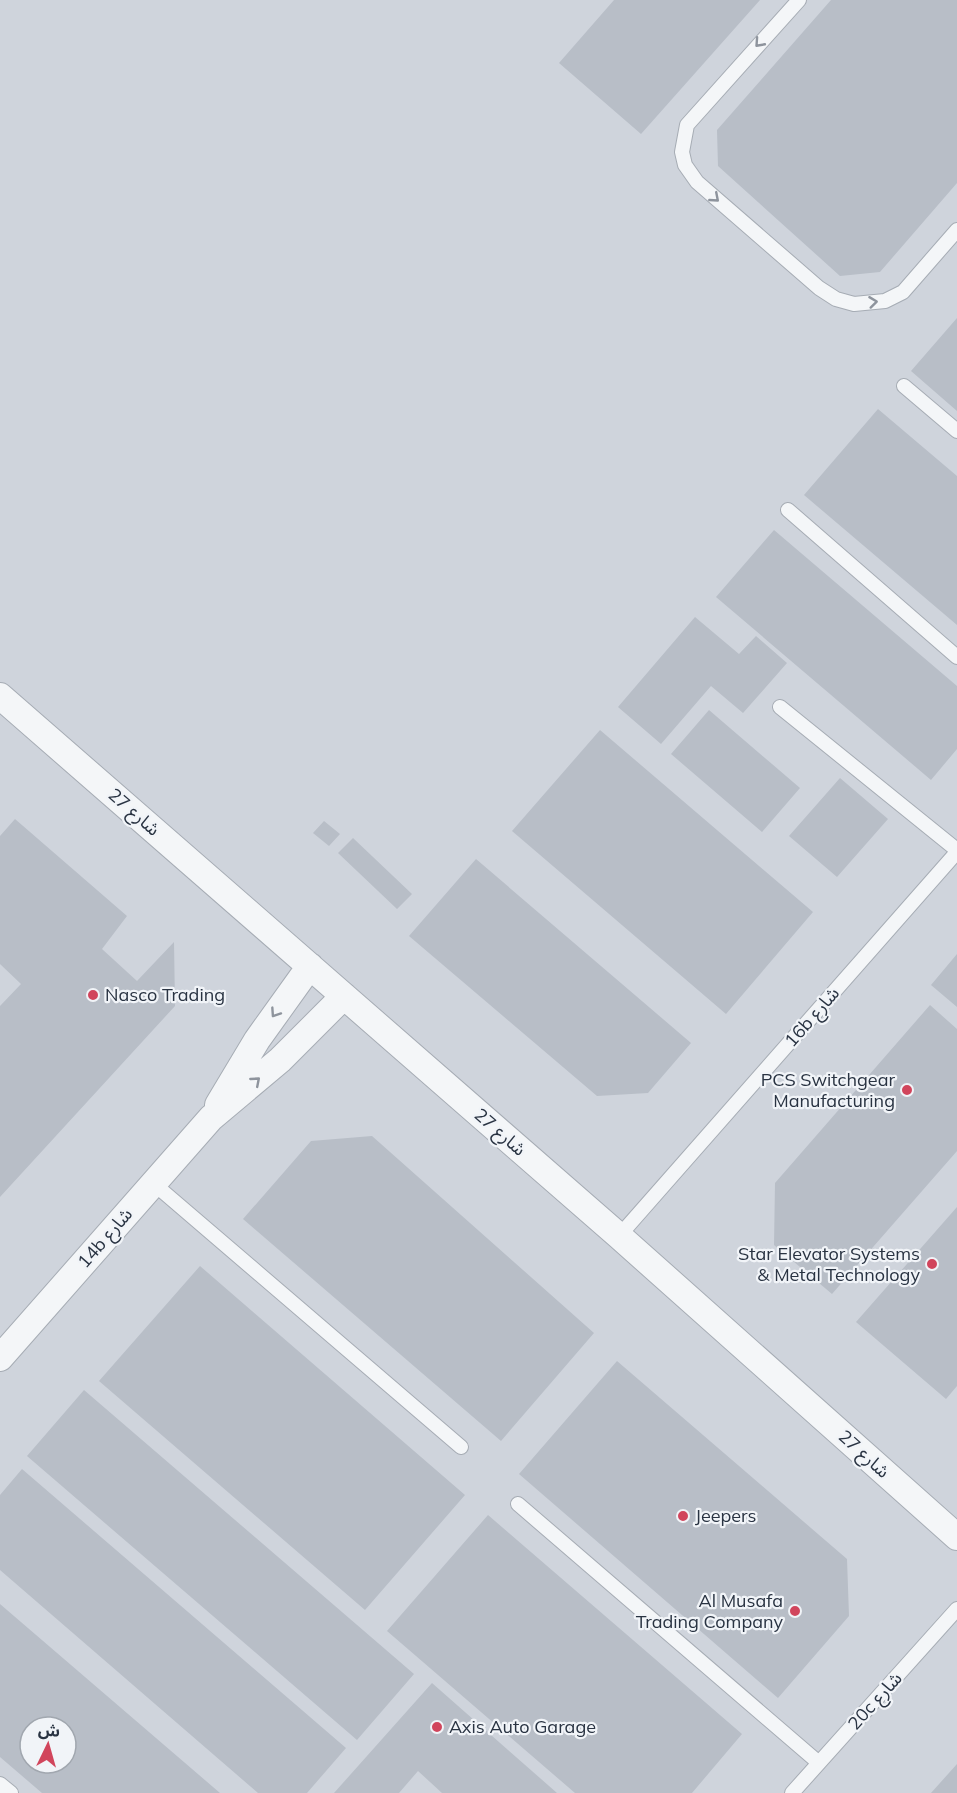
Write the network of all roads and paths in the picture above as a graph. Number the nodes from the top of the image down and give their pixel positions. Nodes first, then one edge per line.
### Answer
1 (798, 0) edge
2 (957, 231) edge
3 (904, 386) dead end
4 (957, 431) edge
5 (788, 510) dead end
6 (957, 657) edge
7 (0, 696) edge
8 (780, 706) dead end
9 (0, 710) edge
10 (40, 730) junction
11 (957, 851) edge
12 (310, 966) junction
13 (344, 996) junction
14 (211, 1118) junction
15 (153, 1183) junction
16 (620, 1236) junction
17 (0, 1358) edge
18 (461, 1447) dead end
19 (518, 1504) dead end
20 (957, 1538) edge
21 (957, 1609) edge
22 (819, 1763) junction
23 (0, 1784) edge
24 (11, 1793) edge
25 (792, 1793) edge

1 -> 2 lane
3 - 4 lane
5 - 6 lane
7 - 10 street, شارع 27
8 - 11 lane
9 - 10 street, شارع 27
10 - 12 street, شارع 27
11 - 16 lane, 16b شارع
12 - 13 street, شارع 27
12 -> 14 street, 14b شارع
14 -> 13 street, 14b شارع
13 - 16 street, شارع 27
14 - 15 street, 14b شارع
15 - 17 street, 14b شارع
15 - 18 lane
16 - 20 street, شارع 27
19 - 22 lane
21 - 22 lane, 20c شارع
22 - 25 lane, 20c شارع
23 - 24 lane

